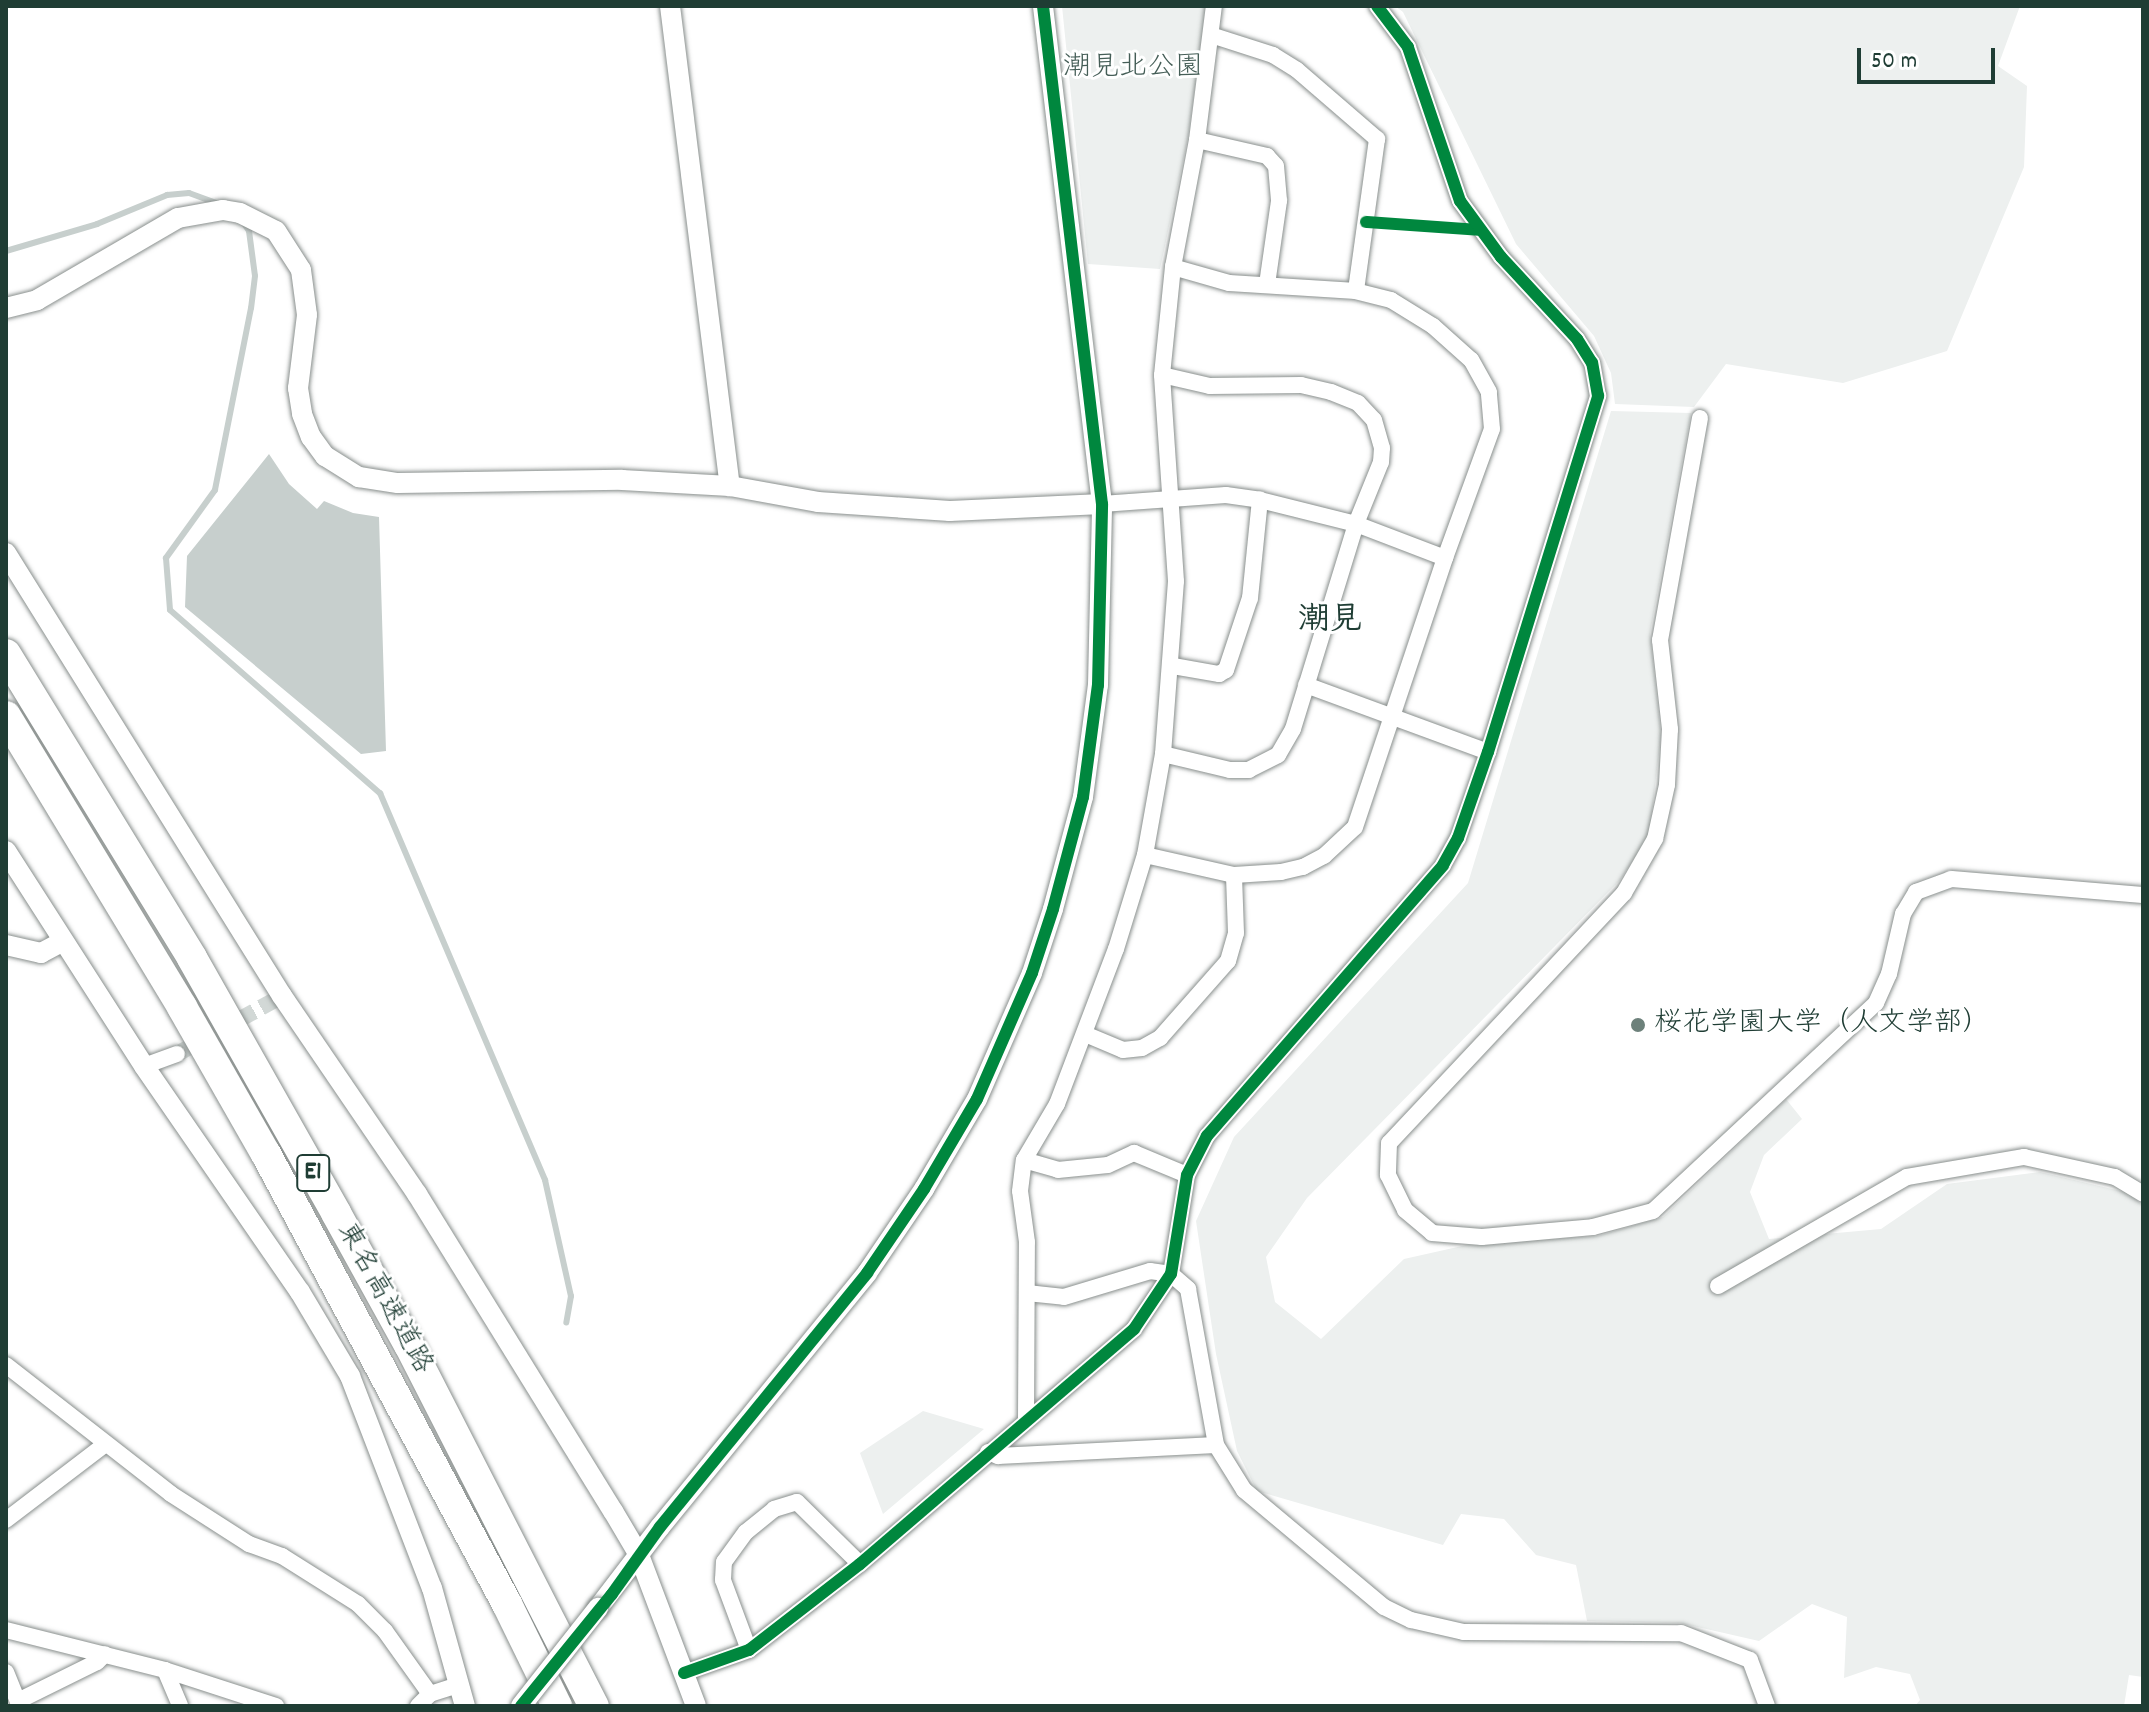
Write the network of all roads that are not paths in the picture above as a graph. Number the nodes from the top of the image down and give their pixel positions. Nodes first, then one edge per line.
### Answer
1 (670, 6) edge
2 (1043, 6) edge
3 (1214, 6) edge
4 (1377, 6) edge
5 (1211, 35) junction
6 (1197, 140) junction
7 (1173, 267) junction
8 (1267, 284) junction
9 (1356, 291) junction
10 (6, 308) edge
11 (1162, 375) junction
12 (1700, 418) dead end
13 (730, 486) junction
14 (1171, 498) junction
15 (1260, 500) junction
16 (1102, 504) junction
17 (1356, 524) junction
18 (6, 553) edge
19 (1445, 558) junction
20 (6, 654) edge
21 (1173, 666) junction
22 (1306, 685) junction
23 (6, 716) edge
24 (1392, 718) junction
25 (1488, 752) junction
26 (1163, 754) junction
27 (6, 851) edge
28 (1145, 855) junction
29 (1234, 875) junction
30 (2143, 895) edge
31 (62, 942) junction
32 (6, 945) edge
33 (1085, 1034) junction
34 (177, 1054) tunnel mouth
35 (144, 1066) junction
36 (1024, 1160) junction
37 (1187, 1175) junction
38 (2143, 1194) edge
39 (1171, 1274) junction
40 (1718, 1286) dead end
41 (1027, 1293) junction
42 (6, 1365) edge
43 (1026, 1419) junction
44 (104, 1445) junction
45 (1216, 1445) junction
46 (988, 1452) junction
47 (6, 1520) edge
48 (639, 1555) junction
49 (860, 1564) junction
50 (6, 1630) edge
51 (749, 1650) junction
52 (105, 1654) junction
53 (165, 1670) junction
54 (6, 1672) edge
55 (684, 1673) junction
56 (458, 1685) junction
57 (424, 1700) edge
58 (180, 1706) edge
59 (276, 1706) edge
60 (465, 1706) edge
61 (521, 1706) edge
62 (557, 1706) edge
63 (594, 1706) edge
64 (696, 1706) edge
65 (1767, 1706) edge

1 - 13 street
2 - 16 street
3 - 5 street
4 - 25 street
5 - 6 street
5 - 9 street
6 - 7 street
6 - 8 street
7 - 8 street
7 - 11 street
8 - 9 street
9 - 19 street
10 - 13 street
11 - 14 street
11 - 17 street
12 - 30 street
13 - 16 street
14 - 15 street
14 - 16 street
14 - 21 street
15 - 17 street
15 - 21 street
16 - 48 street
17 - 19 street
17 - 22 street
18 - 48 street
19 - 24 street
20 - 63 highway, 東名高速道路 / E1
21 - 26 street
22 - 24 street
22 - 26 street
23 - 62 highway, 東名高速道路 / E1
24 - 25 street
24 - 29 street
25 - 37 street
26 - 28 street
27 - 31 street
28 - 29 street
28 - 33 street
29 - 33 street
31 - 32 street
31 - 35 street
33 - 36 street
34 - 35 street
35 - 56 street
36 - 37 street
36 - 41 street
37 - 39 street
38 - 40 street
39 - 41 street
39 - 43 street
39 - 45 street
41 - 43 street
42 - 44 street
43 - 46 street
44 - 47 street
44 - 57 street
45 - 46 street
45 - 65 street
46 - 49 street
48 - 55 street
48 - 61 street, bridge
49 - 51 street
49 - 51 street
50 - 52 street
51 - 55 street
52 - 53 street
52 - 54 street
53 - 58 street
53 - 59 street
55 - 64 street
56 - 57 street
56 - 60 street

